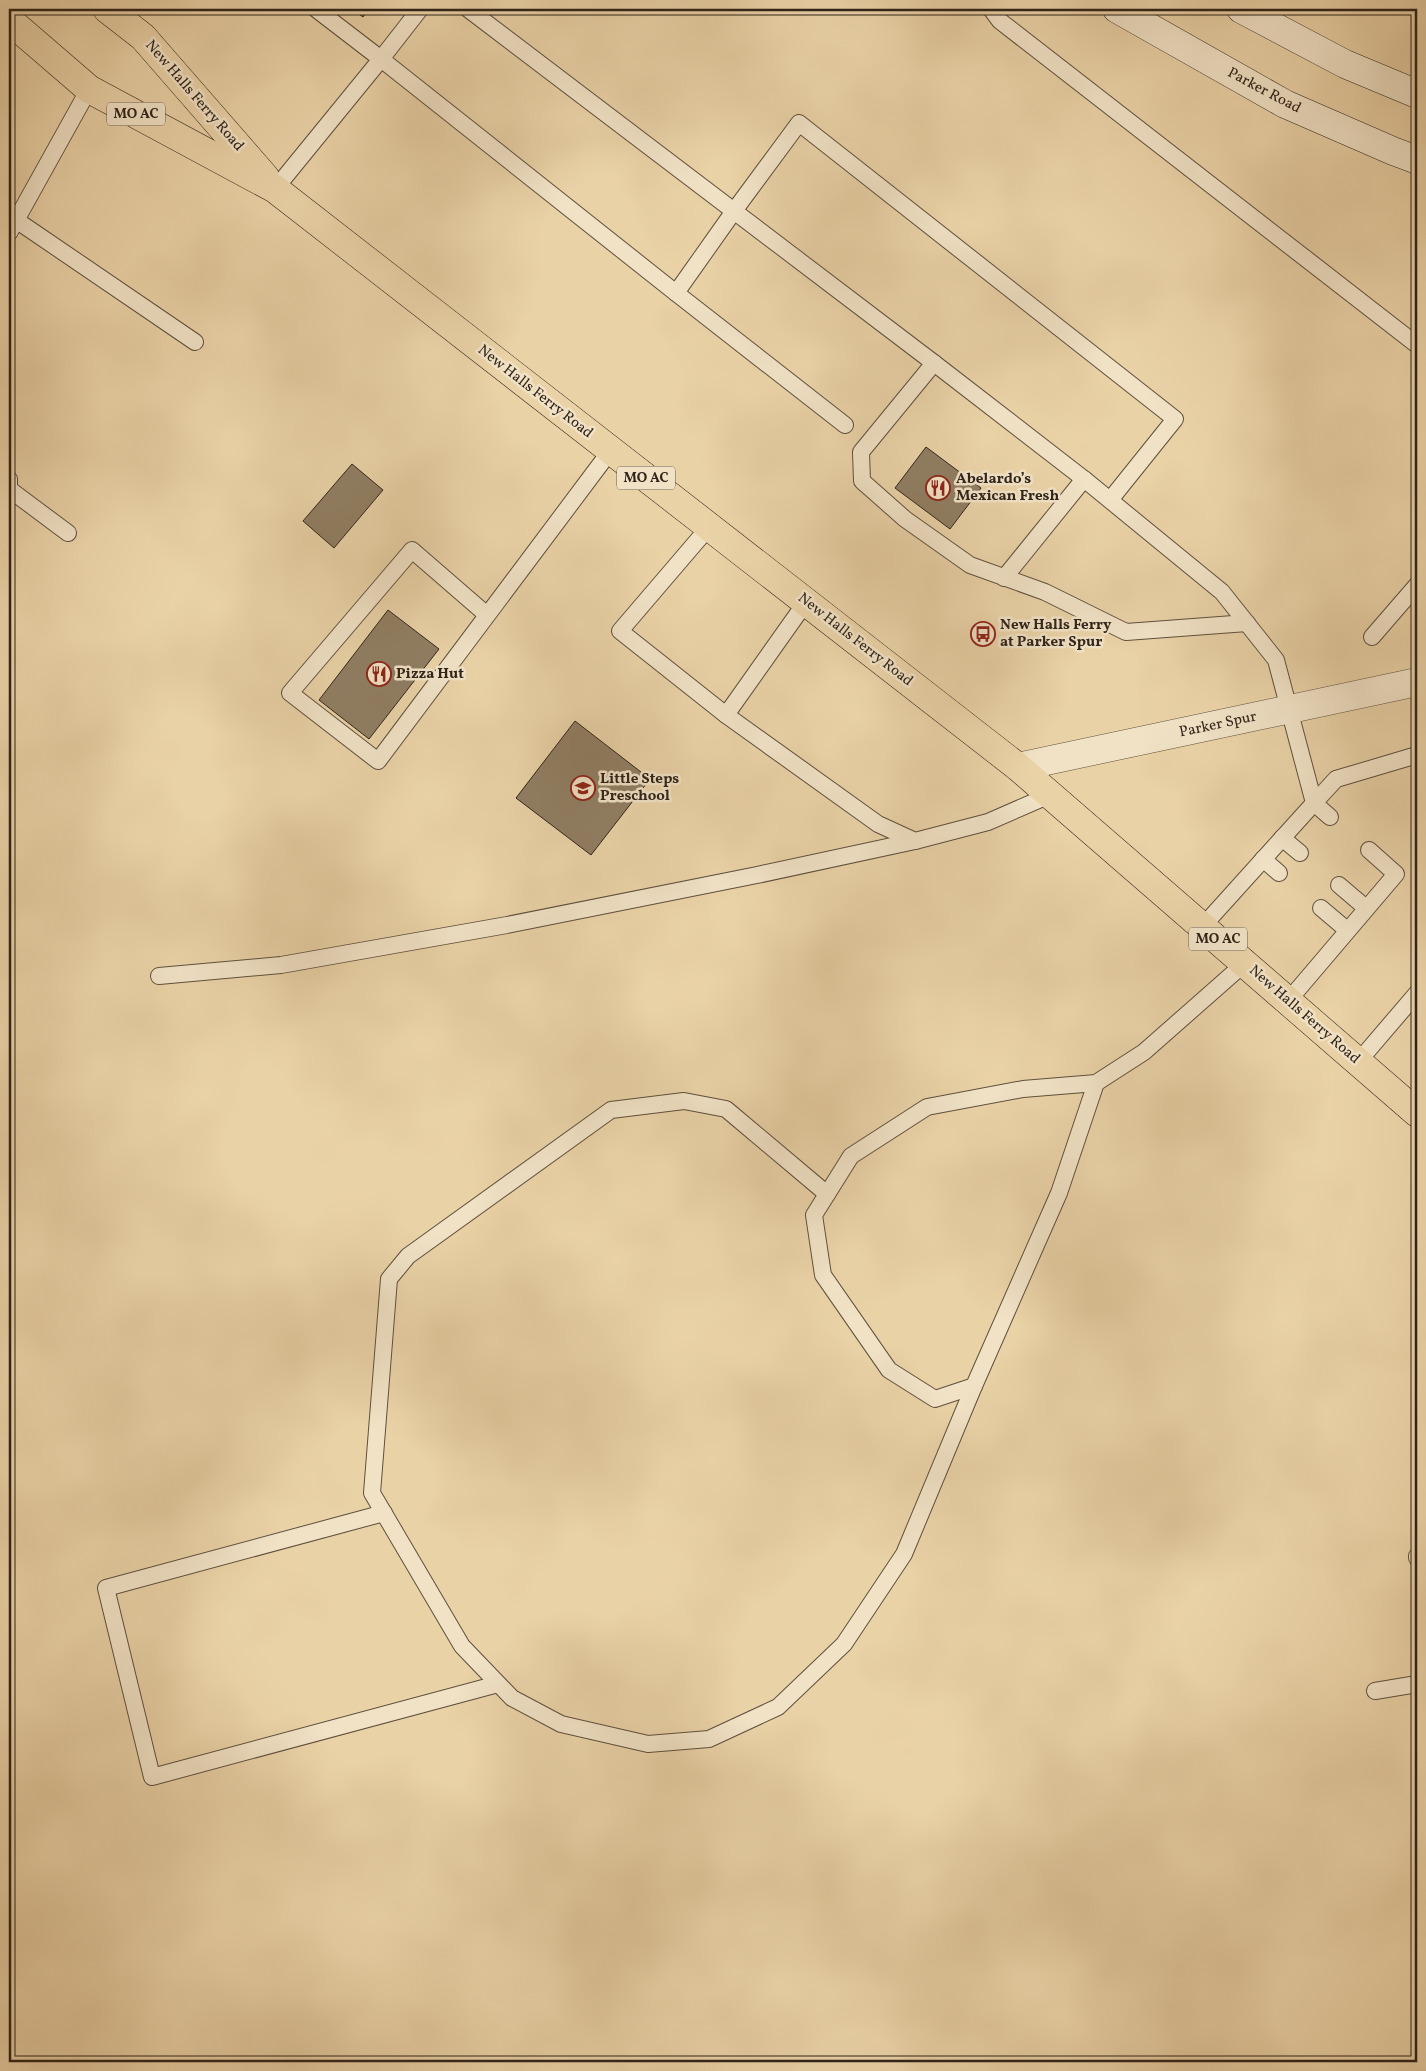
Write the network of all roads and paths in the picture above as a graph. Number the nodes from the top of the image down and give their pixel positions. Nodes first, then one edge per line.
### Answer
1 (107, 9) edge
2 (316, 9) edge
3 (420, 9) edge
4 (468, 9) edge
5 (991, 9) edge
6 (1117, 9) edge
7 (1241, 9) edge
8 (9, 20) edge
9 (382, 59) junction
10 (89, 89) junction
11 (1417, 94) edge
12 (1417, 160) edge
13 (275, 189) junction
14 (734, 211) junction
15 (12, 227) edge
16 (676, 293) junction
17 (195, 342) dead end
18 (1417, 345) edge
19 (934, 363) junction
20 (845, 425) dead end
21 (611, 450) junction
22 (9, 479) edge
23 (1084, 479) junction
24 (1110, 500) junction
25 (709, 527) junction
26 (68, 533) dead end
27 (1004, 578) junction
28 (1417, 585) edge
29 (806, 602) junction
30 (487, 615) junction
31 (1247, 623) junction
32 (1372, 637) dead end
33 (1417, 682) edge
34 (1290, 710) junction
35 (726, 715) junction
36 (1417, 755) edge
37 (1018, 767) junction
38 (1050, 795) junction
39 (1314, 803) junction
40 (1330, 817) dead end
41 (1282, 838) junction
42 (915, 841) junction
43 (1369, 850) dead end
44 (1300, 853) dead end
45 (1263, 859) junction
46 (1279, 873) dead end
47 (1339, 885) dead end
48 (1321, 908) dead end
49 (1366, 908) junction
50 (1203, 926) junction
51 (1347, 930) junction
52 (1245, 963) junction
53 (159, 976) dead end
54 (1417, 993) edge
55 (1288, 1001) junction
56 (1358, 1062) junction
57 (1096, 1083) junction
58 (1417, 1113) edge
59 (827, 1194) junction
60 (974, 1386) junction
61 (384, 1513) junction
62 (498, 1684) junction
63 (1417, 1684) edge
64 (1375, 1691) dead end

1 - 13 main road, New Halls Ferry Road / MO AC
2 - 9 lane
3 - 9 lane
4 - 14 lane
5 - 18 lane
6 - 12 main road, Parker Road
7 - 11 main road
8 - 10 main road, New Halls Ferry Road / MO AC
9 - 13 lane
9 - 16 lane
10 - 13 main road, New Halls Ferry Road / MO AC
10 - 15 lane
13 - 21 main road, New Halls Ferry Road / MO AC
14 - 16 lane
14 - 19 lane
14 - 24 lane
15 - 17 lane
16 - 20 lane
19 - 23 lane
19 - 27 lane
21 - 25 main road, New Halls Ferry Road / MO AC
21 - 30 lane
22 - 26 lane
23 - 24 lane
23 - 27 lane
24 - 31 lane
25 - 29 main road, New Halls Ferry Road / MO AC
25 - 35 lane
27 - 31 lane
28 - 32 lane
29 - 35 lane
29 - 37 main road, New Halls Ferry Road / MO AC
30 - 30 lane
31 - 34 lane
33 - 34 main road, Parker Spur
34 - 37 main road, Parker Spur
34 - 39 lane
35 - 42 lane
36 - 39 lane
37 - 38 main road, New Halls Ferry Road / MO AC
38 - 42 lane
38 - 50 main road, New Halls Ferry Road / MO AC
39 - 40 lane
39 - 41 lane
41 - 44 lane
41 - 45 lane
42 - 53 lane
43 - 49 lane
45 - 46 lane
45 - 50 lane
47 - 49 lane
48 - 51 lane
49 - 51 lane
50 - 52 main road, New Halls Ferry Road / MO AC
51 - 55 lane
52 - 55 main road, New Halls Ferry Road / MO AC
52 - 57 lane
54 - 56 lane
55 - 56 main road, New Halls Ferry Road / MO AC
56 - 58 main road, New Halls Ferry Road / MO AC
57 - 59 lane
57 - 60 lane
59 - 60 lane
59 - 61 lane
60 - 62 lane
61 - 62 lane
61 - 62 lane
63 - 64 lane

